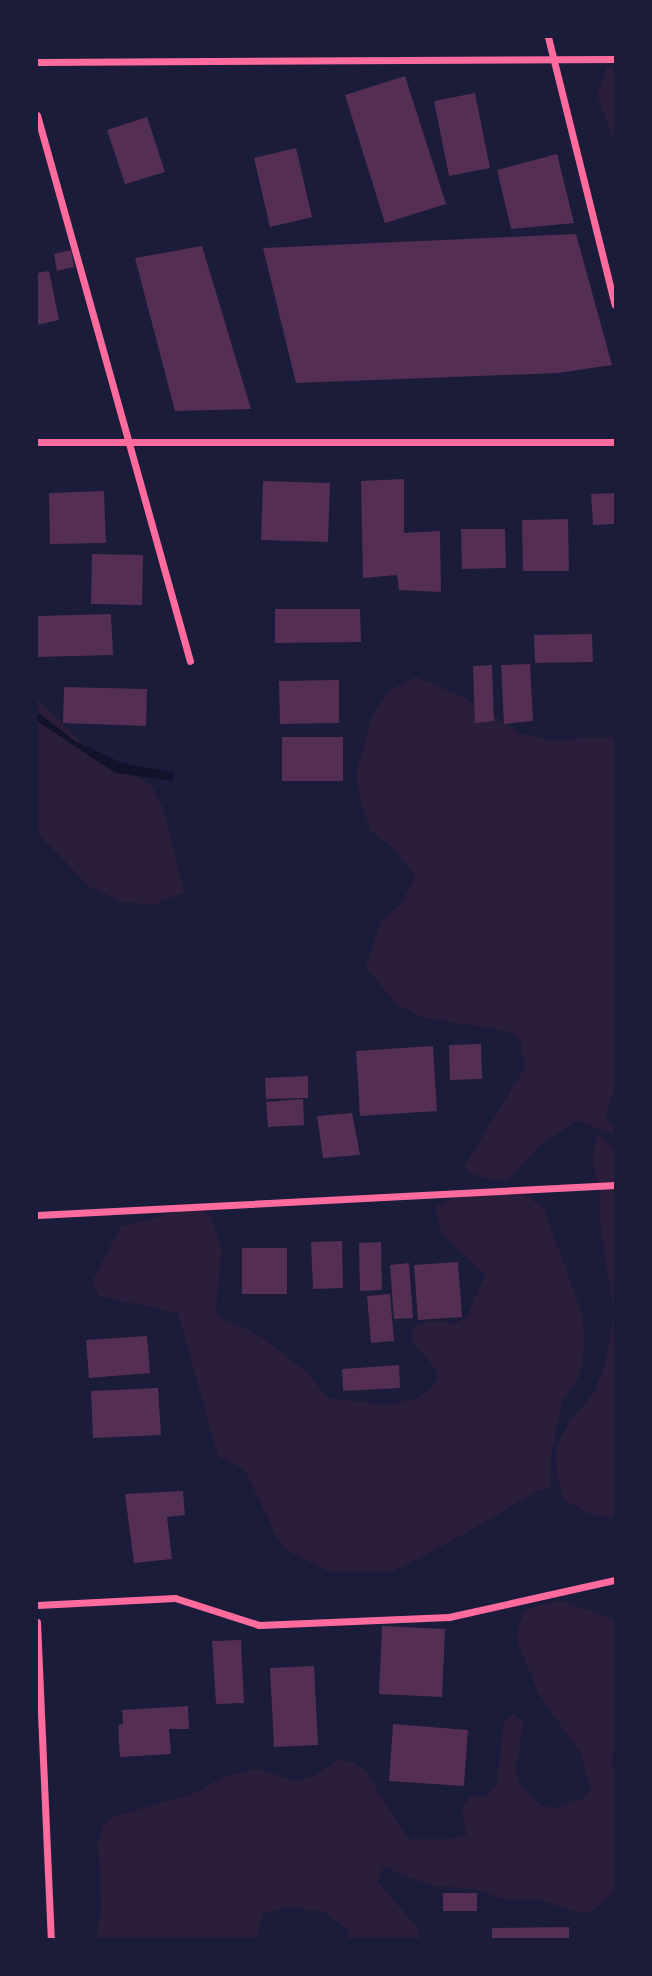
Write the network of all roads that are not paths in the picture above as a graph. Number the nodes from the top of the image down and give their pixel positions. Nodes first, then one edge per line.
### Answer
1 (548, 37) edge
2 (554, 59) junction
3 (615, 59) edge
4 (37, 62) edge
5 (37, 115) edge
6 (615, 305) edge
7 (37, 442) edge
8 (615, 442) edge
9 (129, 443) junction
10 (190, 661) dead end
11 (615, 1185) edge
12 (37, 1215) edge
13 (615, 1580) edge
14 (37, 1605) edge
15 (37, 1622) edge
16 (51, 1939) edge

1 - 2 street
2 - 3 street
2 - 4 street
2 - 6 street
5 - 9 street
7 - 9 street
8 - 9 street
9 - 10 street
11 - 12 street
13 - 14 street
15 - 16 street

